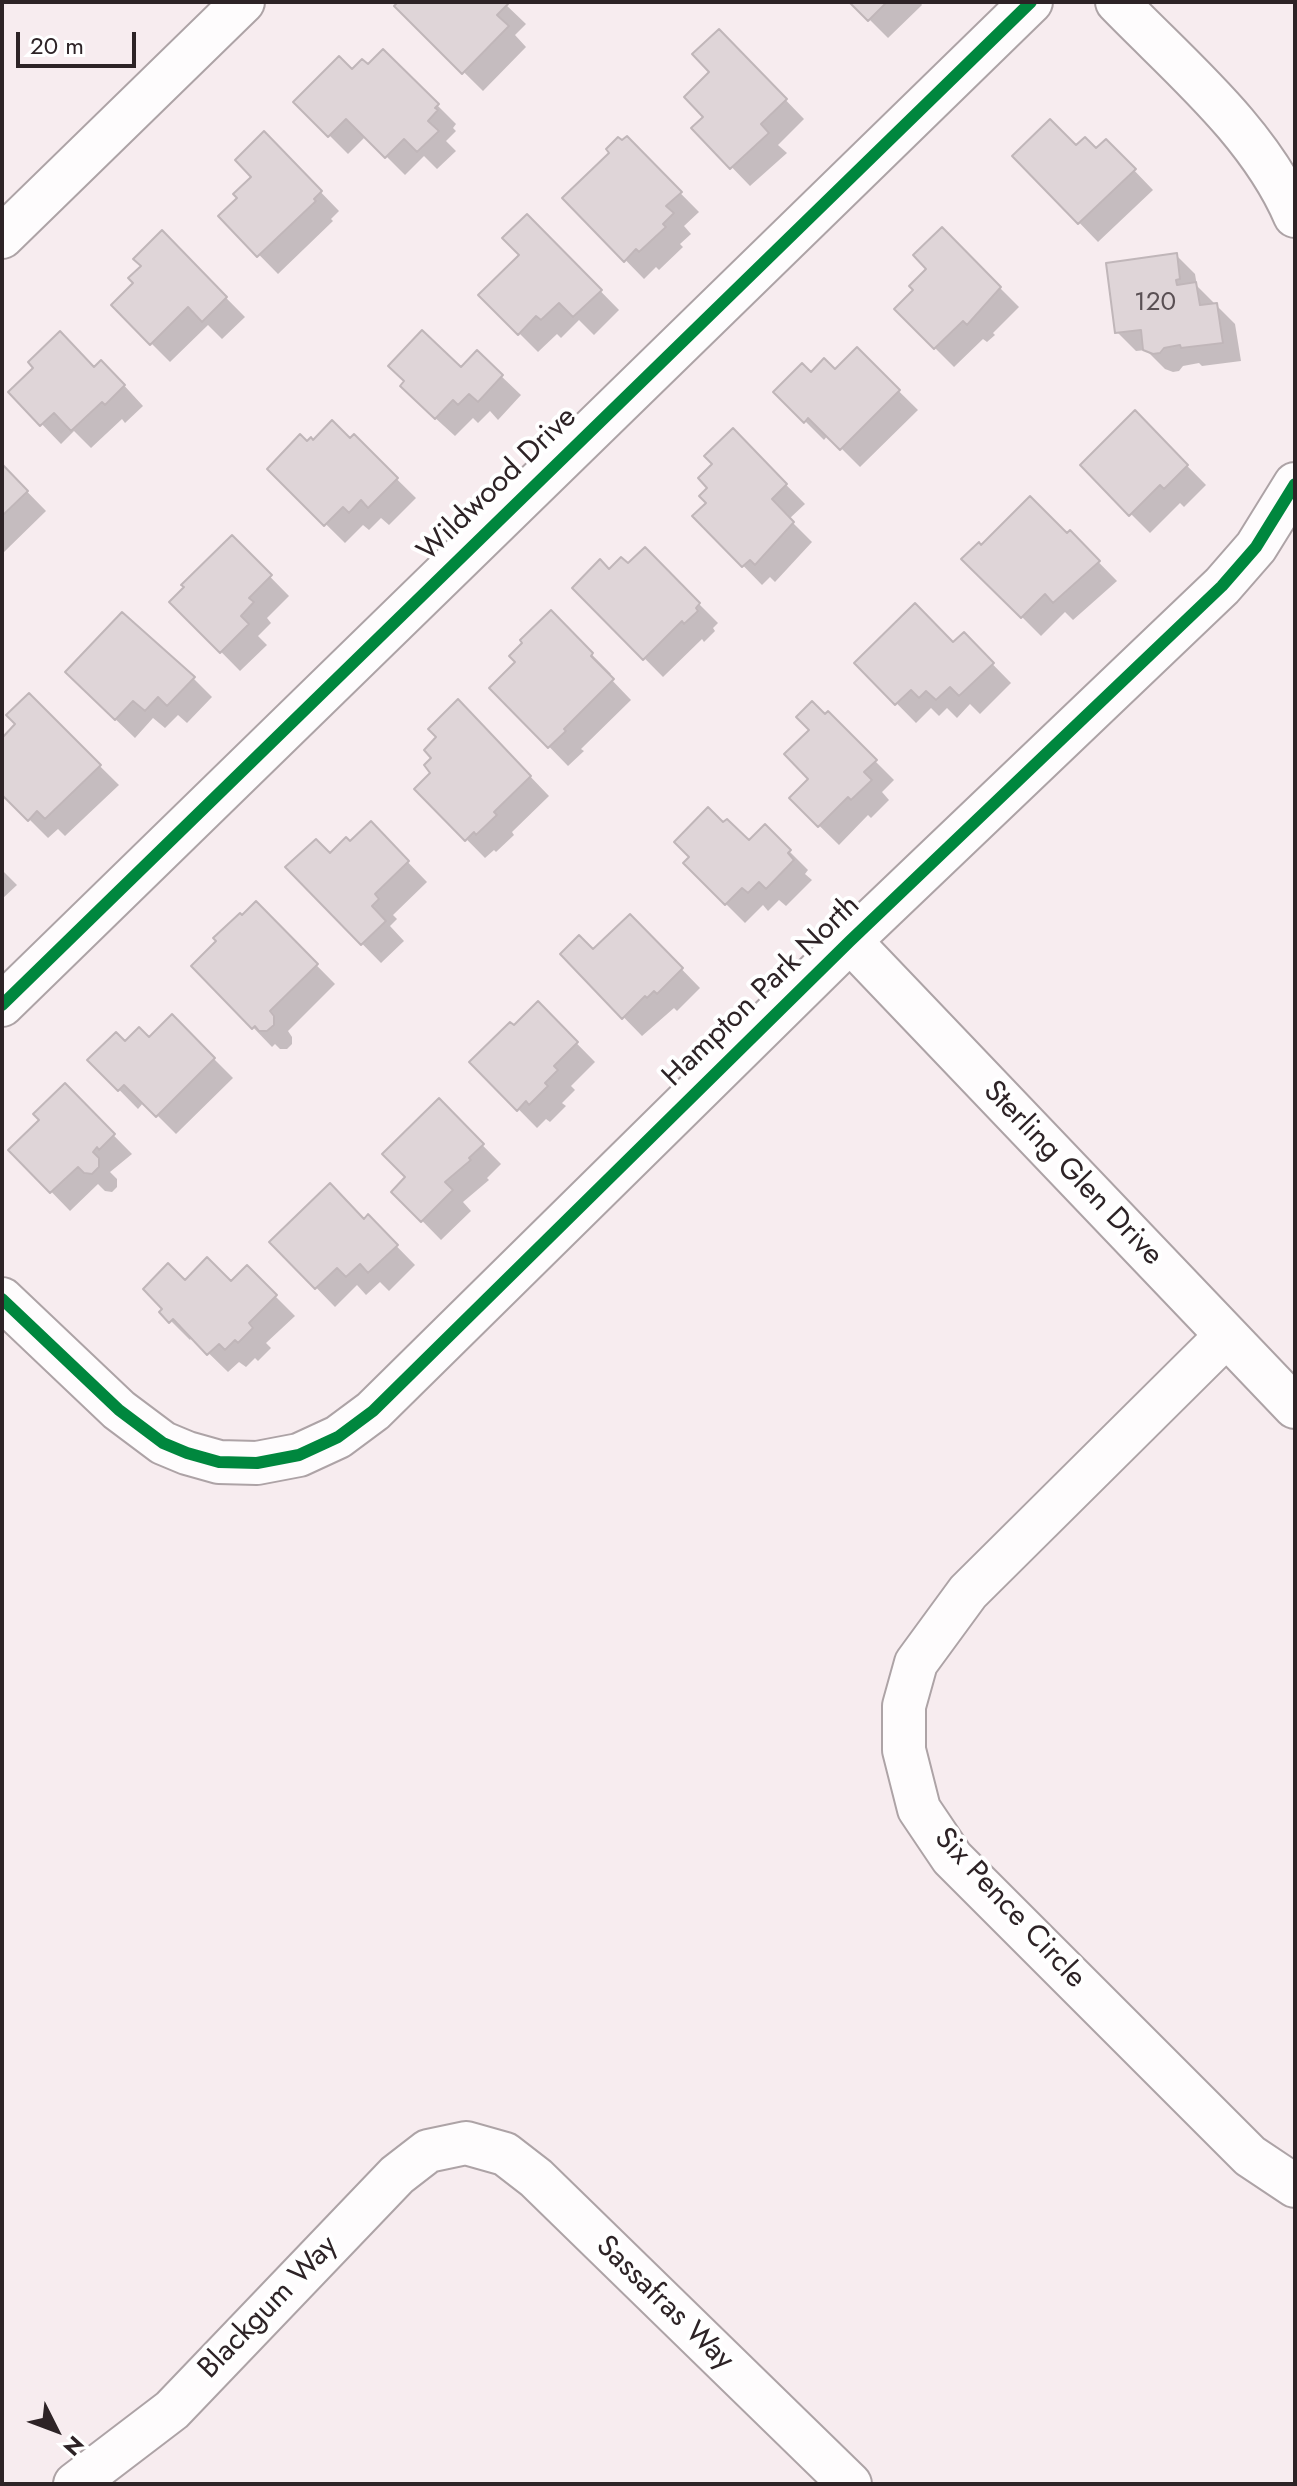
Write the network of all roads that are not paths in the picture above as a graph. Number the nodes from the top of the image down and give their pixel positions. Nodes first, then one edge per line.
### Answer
1 (243, 2) edge
2 (1031, 2) edge
3 (1117, 2) edge
4 (1295, 216) edge
5 (2, 237) edge
6 (1295, 484) edge
7 (850, 941) junction
8 (2, 1005) edge
9 (3, 1301) edge
10 (1226, 1336) junction
11 (1295, 1407) edge
12 (466, 2143) joint
13 (1295, 2186) edge
14 (75, 2484) edge
15 (850, 2484) edge

1 - 5 street
2 - 8 street, Wildwood Drive
3 - 4 street
6 - 7 street, Hampton Park North
7 - 9 street, Hampton Park North
7 - 10 street, Sterling Glen Drive
10 - 11 street, Sterling Glen Drive
10 - 13 street, Six Pence Circle
12 - 14 street, Blackgum Way
12 - 15 street, Sassafras Way

